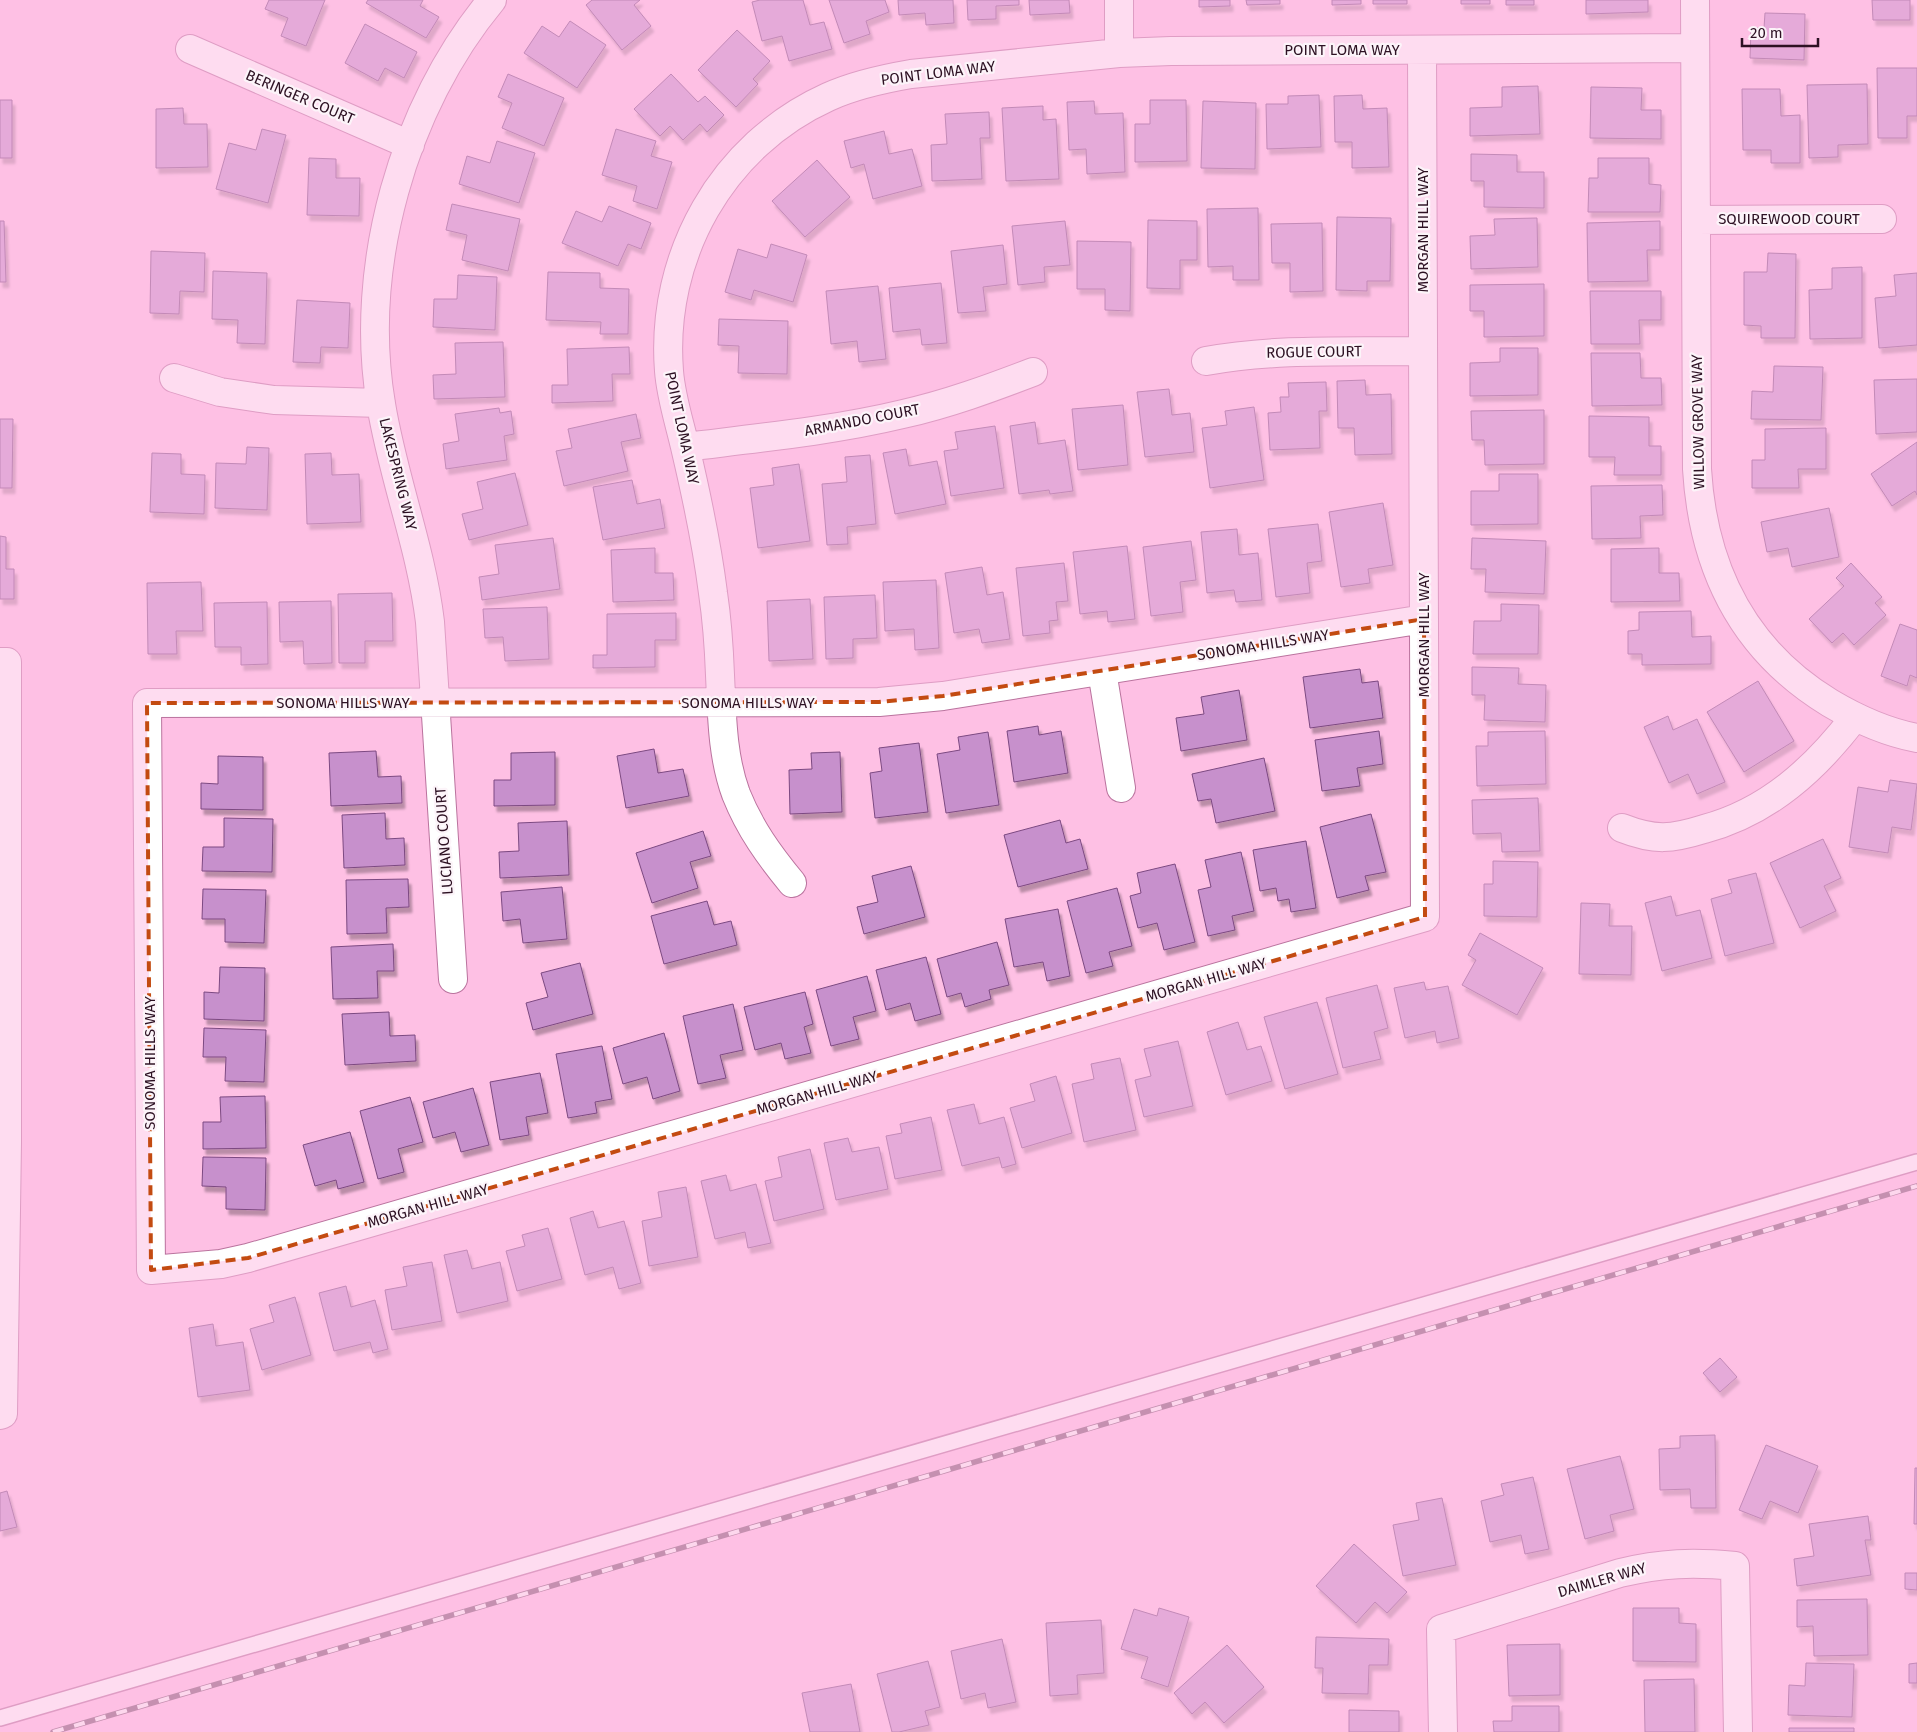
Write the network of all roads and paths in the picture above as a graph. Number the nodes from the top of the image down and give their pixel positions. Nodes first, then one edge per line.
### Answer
1 (492, 0) edge
2 (1119, 0) edge
3 (1695, 0) edge
4 (1695, 48) junction
5 (190, 49) dead end
6 (1422, 50) junction
7 (1119, 53) junction
8 (410, 144) junction
9 (1882, 219) dead end
10 (1696, 220) junction
11 (1423, 351) junction
12 (1206, 360) dead end
13 (1033, 372) dead end
14 (174, 378) dead end
15 (381, 403) junction
16 (685, 447) junction
17 (1424, 619) junction
18 (0, 662) edge
19 (1102, 671) junction
20 (721, 703) junction
21 (436, 704) junction
22 (1854, 718) junction
23 (1917, 738) edge
24 (1121, 788) dead end
25 (1622, 828) dead end
26 (792, 883) dead end
27 (453, 979) dead end
28 (4, 1142) edge
29 (1917, 1162) edge
30 (151, 1270) joint
31 (0, 1415) edge
32 (0, 1718) edge
33 (1443, 1732) edge
34 (1738, 1732) edge

1 - 8 street, LAKESPRING WAY
2 - 7 street
3 - 4 street, WILLOW GROVE WAY
4 - 6 street, POINT LOMA WAY
4 - 10 street, WILLOW GROVE WAY
5 - 8 street, BERINGER COURT
6 - 7 street, POINT LOMA WAY
6 - 11 street, MORGAN HILL WAY
7 - 16 street, POINT LOMA WAY
8 - 15 street, LAKESPRING WAY
9 - 10 street, SQUIREWOOD COURT
10 - 22 street, WILLOW GROVE WAY
11 - 12 street, ROGUE COURT
11 - 17 street, MORGAN HILL WAY
13 - 16 street, ARMANDO COURT
14 - 15 street
15 - 21 street, LAKESPRING WAY
16 - 20 street, POINT LOMA WAY
17 - 19 street, SONOMA HILLS WAY
17 - 30 street, MORGAN HILL WAY
18 - 28 street
19 - 20 street, SONOMA HILLS WAY
19 - 24 street
20 - 21 street, SONOMA HILLS WAY
20 - 26 street, POINT LOMA WAY
21 - 27 street, LUCIANO COURT
21 - 30 street, SONOMA HILLS WAY
22 - 23 street, WILLOW GROVE WAY
22 - 25 street
28 - 31 street
29 - 32 lane
33 - 34 street, DAIMLER WAY

